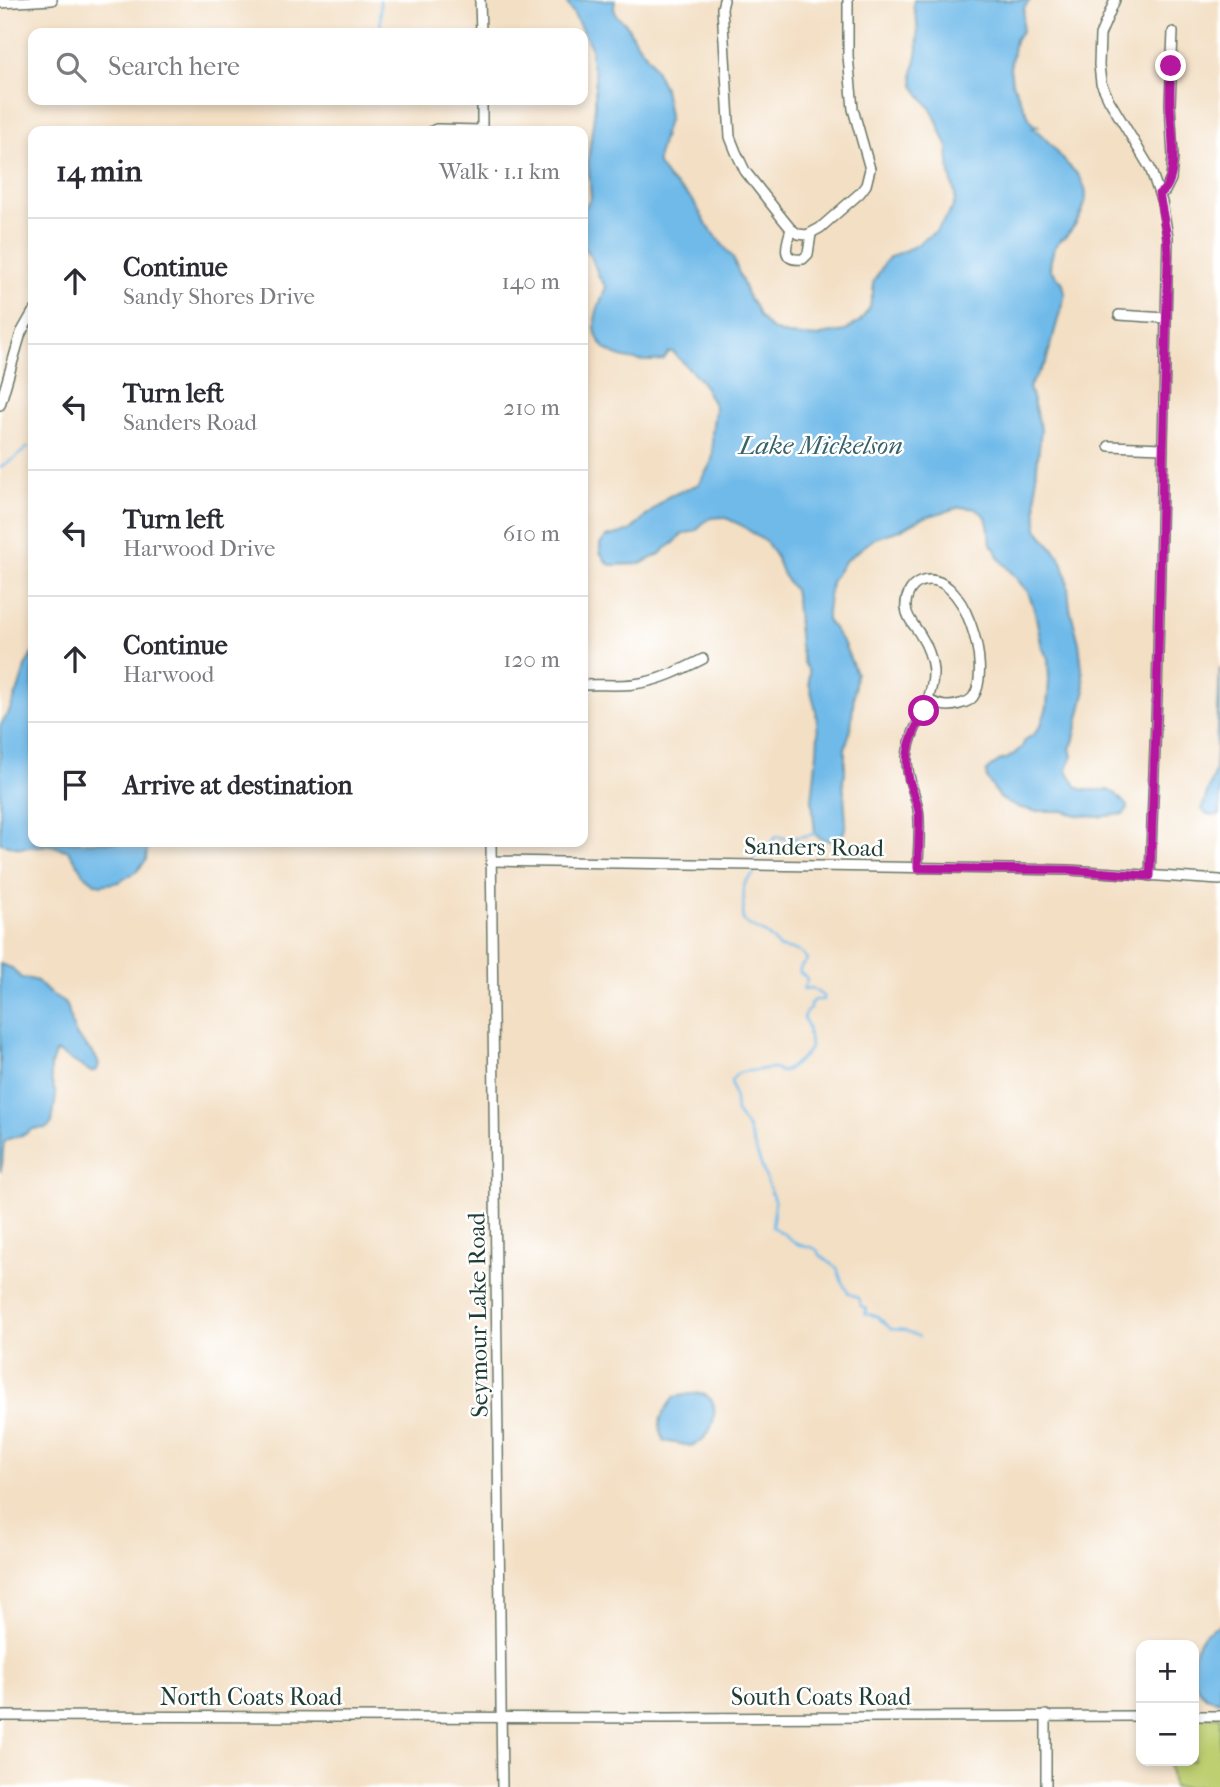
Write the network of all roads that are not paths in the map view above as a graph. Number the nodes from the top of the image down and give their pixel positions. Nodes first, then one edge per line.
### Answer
1 (51, 0) edge
2 (480, 0) edge
3 (724, 0) edge
4 (848, 0) edge
5 (1115, 0) edge
6 (0, 3) edge
7 (481, 28) edge
8 (1173, 32) dead end
9 (482, 105) edge
10 (482, 126) edge
11 (1159, 194) junction
12 (791, 229) junction
13 (811, 234) junction
14 (1119, 315) dead end
15 (1166, 318) junction
16 (28, 327) edge
17 (0, 405) edge
18 (1109, 446) dead end
19 (1163, 448) junction
20 (703, 659) dead end
21 (588, 685) edge
22 (929, 700) junction
23 (491, 847) edge
24 (492, 861) junction
25 (918, 868) junction
26 (1150, 876) junction
27 (1220, 880) edge
28 (1046, 1715) junction
29 (0, 1716) edge
30 (1136, 1716) edge
31 (1199, 1716) edge
32 (1220, 1716) edge
33 (502, 1717) junction
34 (502, 1787) edge
35 (1046, 1787) edge

1 - 6 street
2 - 7 street
3 - 12 street
4 - 13 street
5 - 11 street
8 - 11 street
9 - 10 street
11 - 15 street
12 - 13 street
12 - 13 street
14 - 15 street
15 - 19 street
16 - 17 street
18 - 19 street
19 - 26 street
20 - 21 street
22 - 22 street
22 - 25 street
23 - 24 street, Seymour Lake Road
24 - 25 street, Sanders Road
24 - 33 street, Seymour Lake Road
25 - 26 street, Sanders Road
26 - 27 street, Sanders Road
28 - 30 street, South Coats Road
28 - 33 street, South Coats Road
28 - 35 street
29 - 33 street, North Coats Road
31 - 32 street
33 - 34 street, Seymour Lake Road

